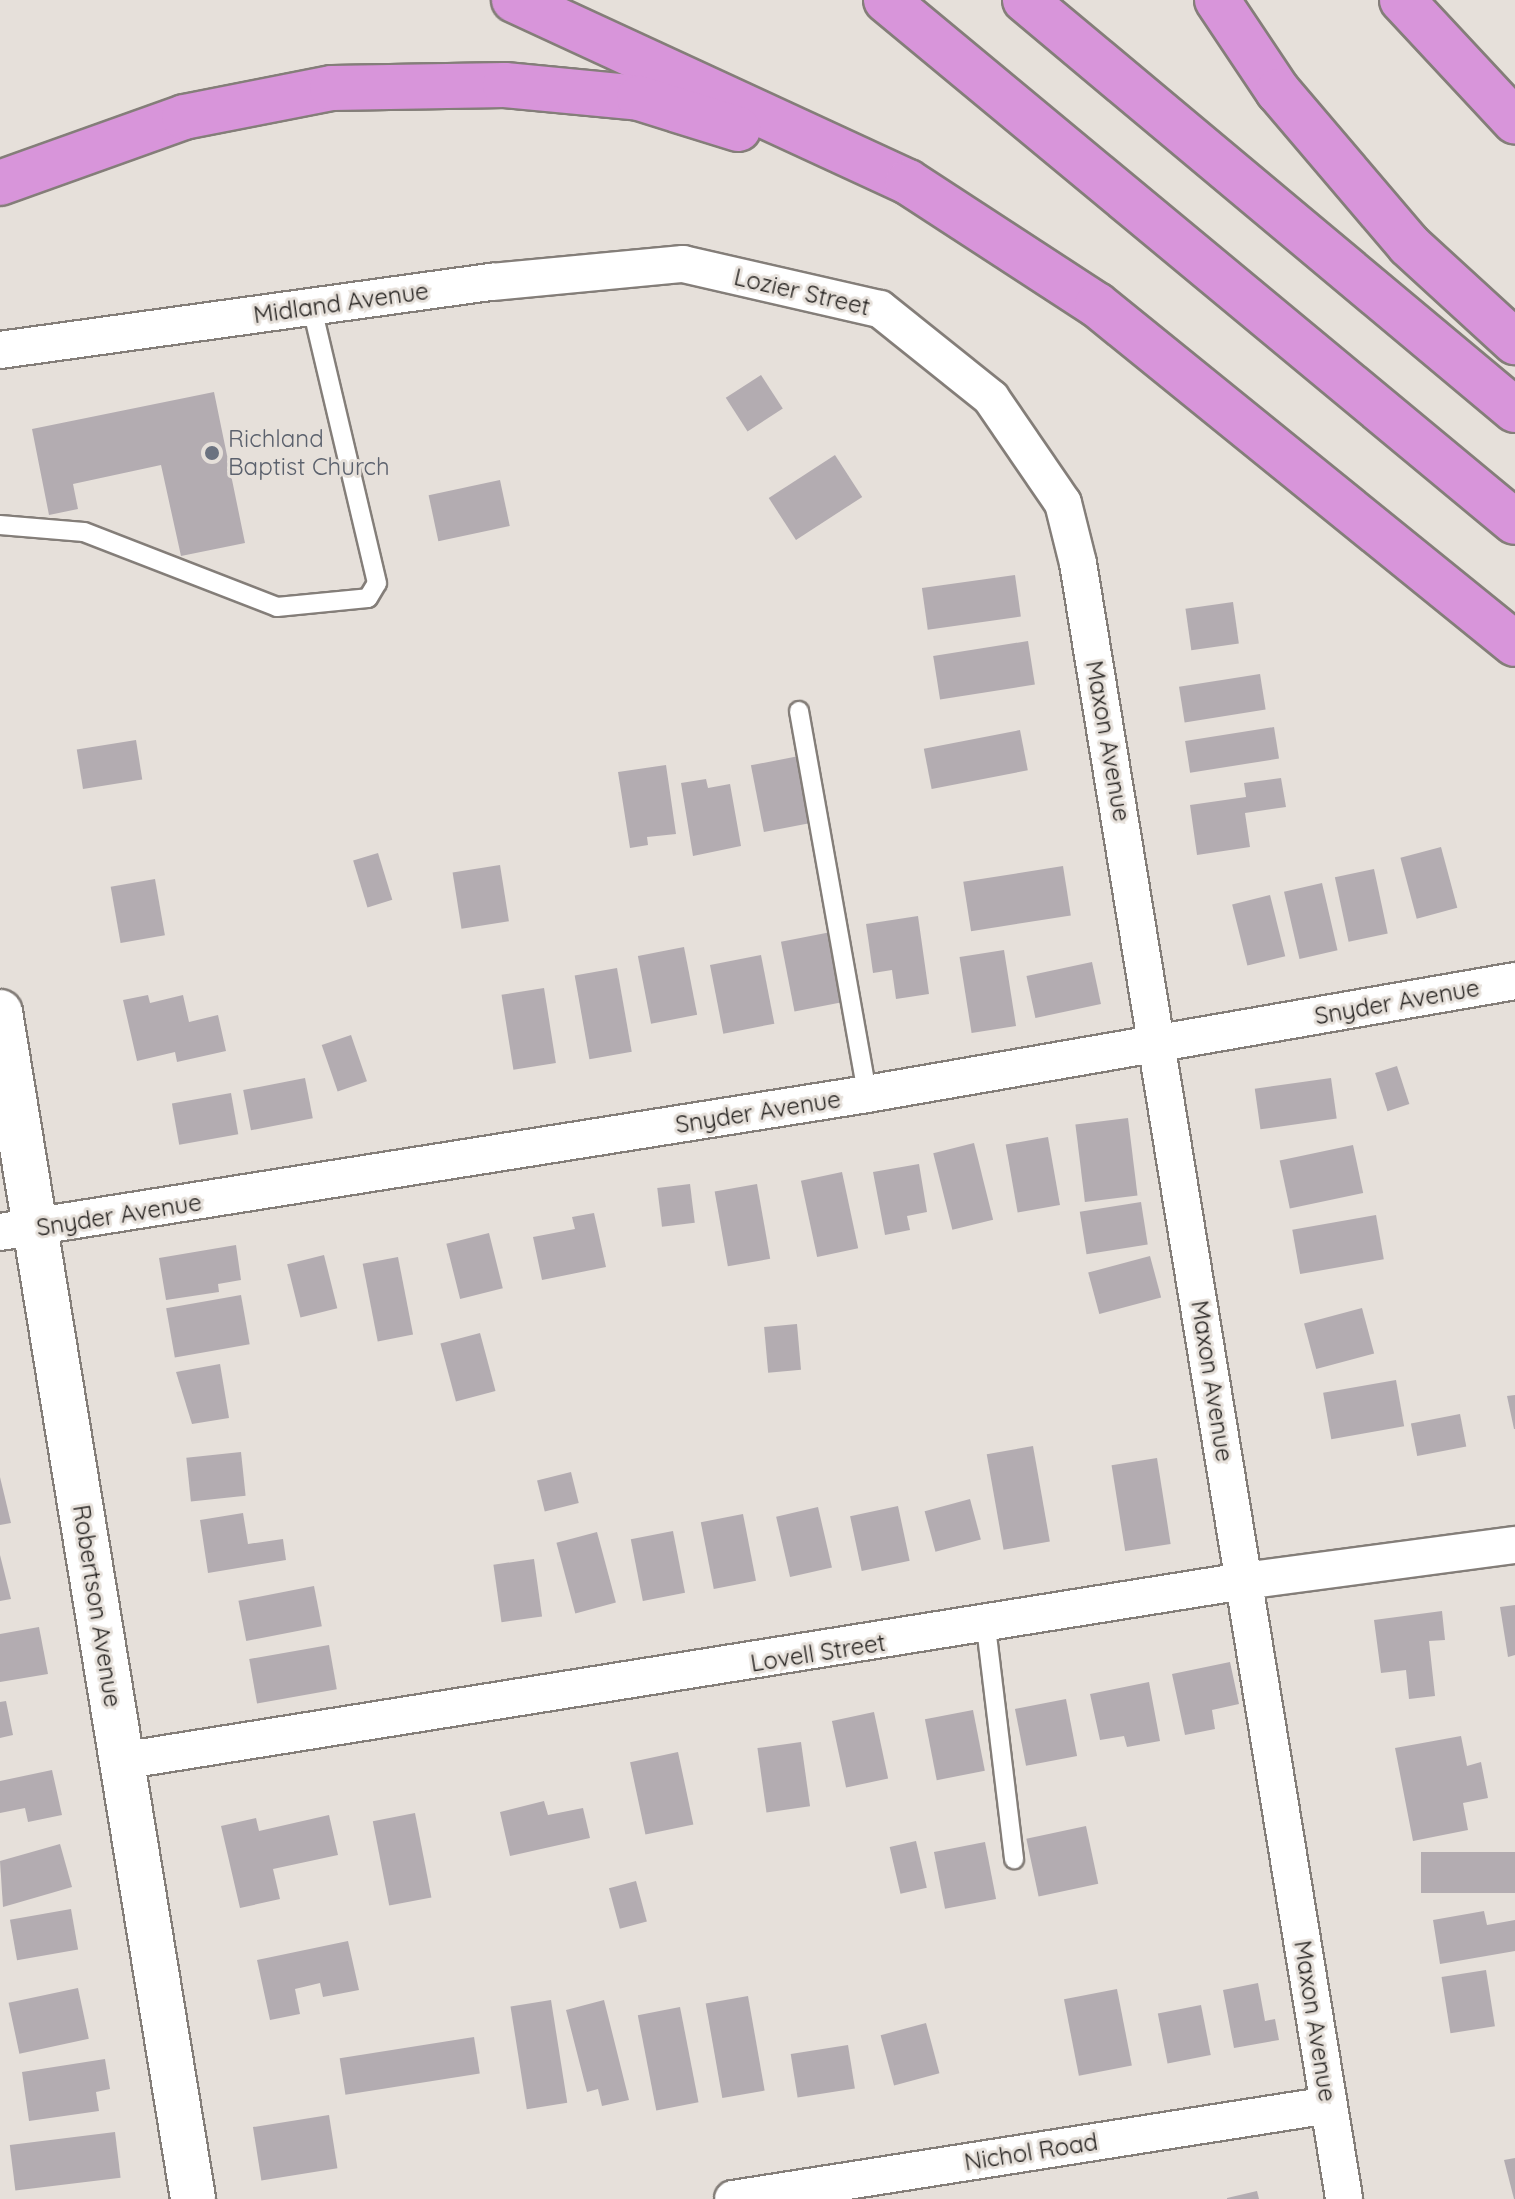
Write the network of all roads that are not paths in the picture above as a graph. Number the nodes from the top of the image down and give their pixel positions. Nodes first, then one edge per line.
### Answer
1 (514, 0) edge
2 (886, 0) edge
3 (1025, 0) edge
4 (1217, 0) edge
5 (1402, 0) edge
6 (1515, 121) edge
7 (908, 182) junction
8 (0, 183) edge
9 (683, 264) joint
10 (312, 307) junction
11 (1515, 342) edge
12 (0, 350) edge
13 (1515, 410) edge
14 (1515, 522) edge
15 (0, 525) edge
16 (1078, 563) joint
17 (1515, 644) edge
18 (799, 711) dead end
19 (1515, 981) edge
20 (0, 1012) edge
21 (1160, 1043) junction
22 (867, 1094) junction
23 (20, 1230) edge
24 (1515, 1545) edge
25 (1244, 1581) junction
26 (986, 1627) junction
27 (121, 1761) junction
28 (1014, 1859) dead end
29 (1329, 2105) junction
30 (193, 2199) edge
31 (733, 2199) edge
32 (1344, 2199) edge

1 - 7 highway
2 - 14 highway
3 - 13 highway
4 - 11 highway
5 - 6 highway
7 - 8 highway
7 - 17 highway
9 - 10 street, Midland Avenue
9 - 16 street, Lozier Street
10 - 12 street, Midland Avenue
10 - 15 lane
16 - 21 street, Maxon Avenue
18 - 22 lane
19 - 21 street, Snyder Avenue
20 - 23 street, Robertson Avenue
21 - 22 street, Snyder Avenue
21 - 25 street, Maxon Avenue
22 - 23 street, Snyder Avenue
23 - 27 street, Robertson Avenue
24 - 25 street, Lovell Street
25 - 26 street, Lovell Street
25 - 29 street, Maxon Avenue
26 - 27 street, Lovell Street
26 - 28 lane
27 - 30 street, Robertson Avenue
29 - 31 street, Nichol Road
29 - 32 street, Maxon Avenue

